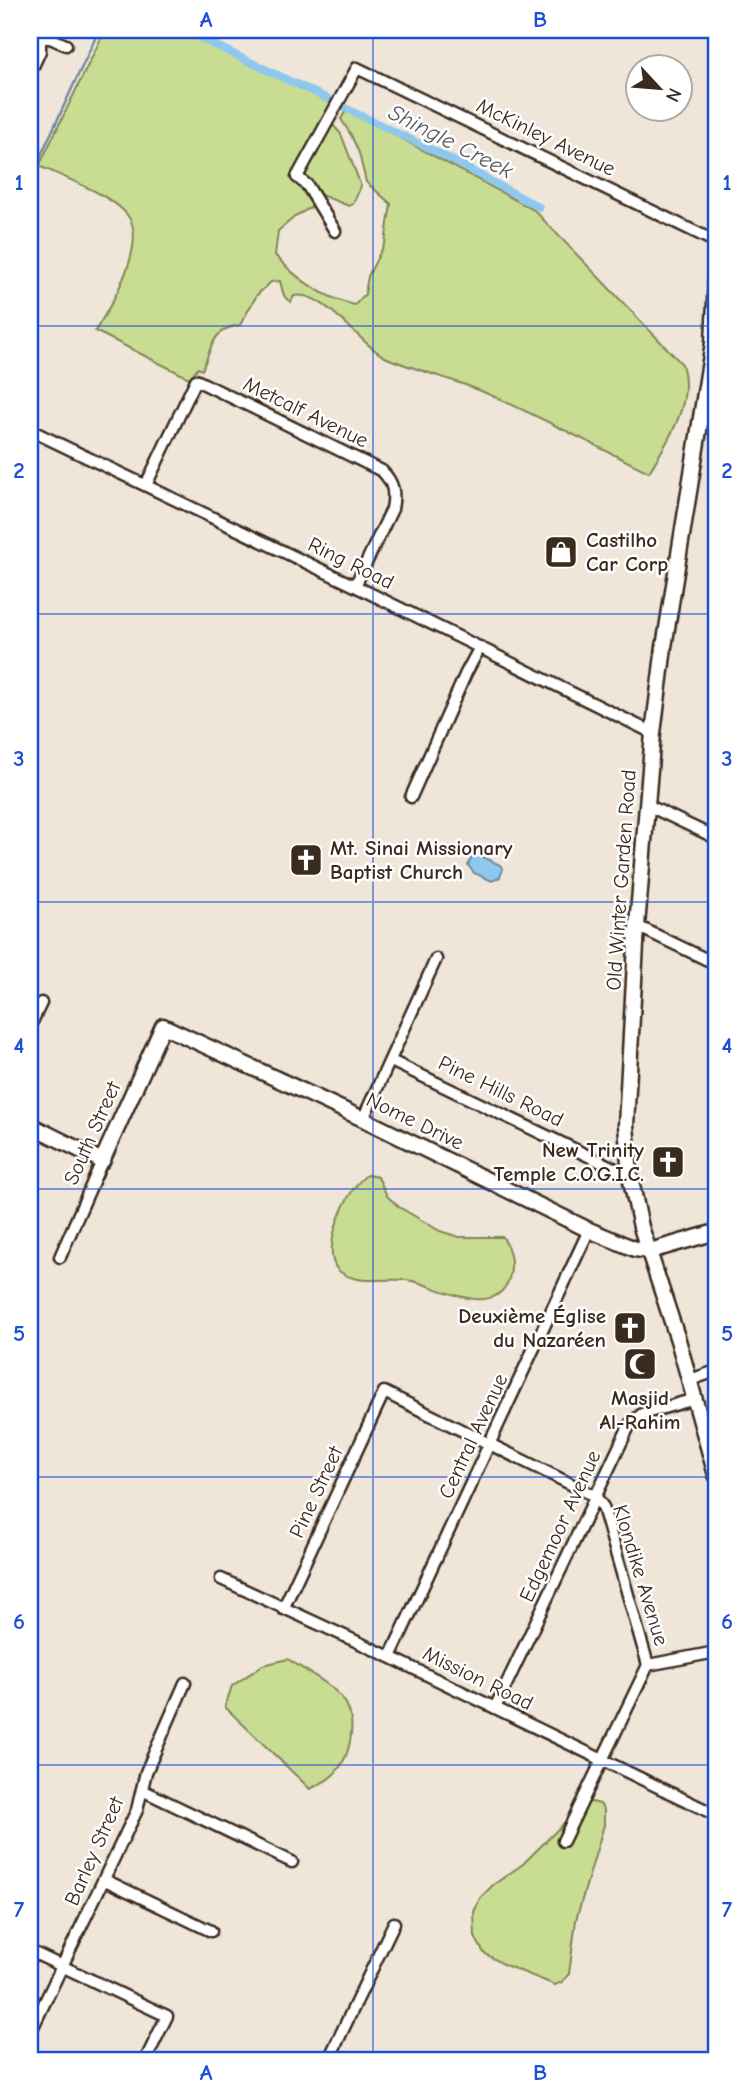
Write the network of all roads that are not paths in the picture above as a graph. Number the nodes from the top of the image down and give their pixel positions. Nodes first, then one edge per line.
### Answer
1 (30, 30) edge
2 (40, 38) junction
3 (66, 45) dead end
4 (30, 73) edge
5 (335, 231) dead end
6 (716, 242) edge
7 (716, 280) edge
8 (30, 430) edge
9 (146, 485) junction
10 (355, 586) junction
11 (480, 648) junction
12 (653, 733) junction
13 (411, 797) dead end
14 (646, 805) junction
15 (716, 838) edge
16 (637, 926) junction
17 (436, 959) dead end
18 (716, 964) edge
19 (41, 1003) dead end
20 (30, 1026) edge
21 (163, 1026) joint
22 (391, 1061) junction
23 (363, 1119) junction
24 (30, 1125) edge
25 (102, 1161) junction
26 (630, 1176) junction
27 (589, 1230) junction
28 (716, 1233) edge
29 (650, 1251) junction
30 (60, 1257) dead end
31 (716, 1371) edge
32 (690, 1380) junction
33 (384, 1392) joint
34 (695, 1399) junction
35 (491, 1444) junction
36 (714, 1461) edge
37 (716, 1475) edge
38 (596, 1496) junction
39 (221, 1579) dead end
40 (283, 1609) junction
41 (716, 1651) edge
42 (390, 1657) junction
43 (648, 1665) junction
44 (186, 1683) dead end
45 (495, 1708) junction
46 (602, 1758) junction
47 (142, 1790) junction
48 (716, 1815) edge
49 (562, 1841) dead end
50 (292, 1862) dead end
51 (104, 1880) junction
52 (394, 1923) dead end
53 (211, 1931) dead end
54 (30, 1951) edge
55 (62, 1966) junction
56 (30, 2033) edge
57 (145, 2061) edge
58 (328, 2061) edge

1 - 2 street
2 - 3 street
2 - 4 street
5 - 6 street, McKinley Avenue
7 - 12 main road, Old Winter Garden Road
8 - 9 street, Ring Road
9 - 10 street, Ring Road
9 - 10 street, Metcalf Avenue
10 - 11 street, Ring Road
11 - 12 street, Ring Road
11 - 13 street
12 - 14 main road, Old Winter Garden Road
14 - 15 street
14 - 16 main road, Old Winter Garden Road
16 - 18 street
16 - 26 main road, Old Winter Garden Road
17 - 22 street
19 - 20 street
21 - 23 main road, Nome Drive
21 - 25 main road, South Street
22 - 23 street
22 - 26 street, Pine Hills Road
23 - 27 main road, Nome Drive
24 - 25 main road
25 - 30 street, South Street
26 - 29 main road, Old Winter Garden Road
27 - 29 main road, Nome Drive
27 - 35 street, Central Avenue
28 - 29 main road
29 - 32 main road, Old Winter Garden Road
31 - 32 street
32 - 34 main road, Old Winter Garden Road
33 - 35 street, Klondike Avenue
33 - 40 street, Pine Street
34 - 36 main road, Old Winter Garden Road
34 - 38 street, Edgemoor Avenue
35 - 38 street, Klondike Avenue
35 - 42 street, Central Avenue
36 - 37 main road, Old Winter Garden Road
38 - 43 street, Klondike Avenue
38 - 45 street, Edgemoor Avenue
39 - 40 street, Mission Road
40 - 42 street, Mission Road
41 - 43 street, Klondike Avenue
42 - 45 street, Mission Road
43 - 46 street
44 - 47 street, Barley Street
45 - 46 street, Mission Road
46 - 48 street, Mission Road
46 - 49 street
47 - 50 street
47 - 51 street, Barley Street
51 - 53 street
51 - 55 street, Barley Street
52 - 58 street
54 - 55 street
55 - 56 street, Barley Street
55 - 57 street

